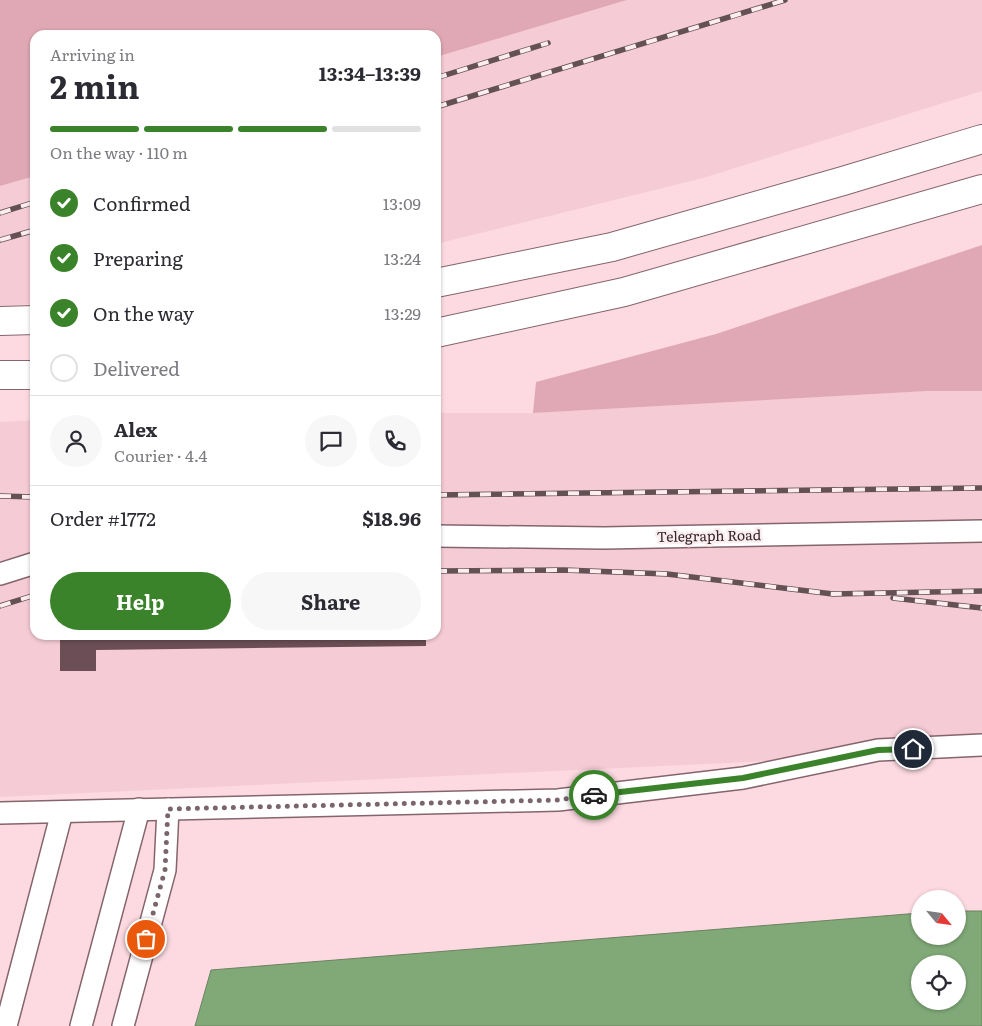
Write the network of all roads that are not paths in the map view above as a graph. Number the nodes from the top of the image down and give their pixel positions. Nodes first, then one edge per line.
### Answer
1 (982, 139) edge
2 (982, 189) edge
3 (441, 282) edge
4 (30, 320) edge
5 (0, 321) edge
6 (441, 331) edge
7 (30, 374) edge
8 (0, 375) edge
9 (982, 531) edge
10 (441, 536) edge
11 (30, 565) edge
12 (0, 574) edge
13 (982, 745) edge
14 (139, 809) junction
15 (168, 809) junction
16 (62, 812) junction
17 (0, 813) edge
18 (6, 1026) edge
19 (81, 1026) edge
20 (123, 1026) edge

1 - 3 highway
2 - 6 highway
4 - 5 highway
7 - 8 highway
9 - 10 street, Telegraph Road
11 - 12 street
13 - 15 street
14 - 15 street
14 - 16 street
14 - 19 street
15 - 20 street
16 - 17 street
16 - 18 street

